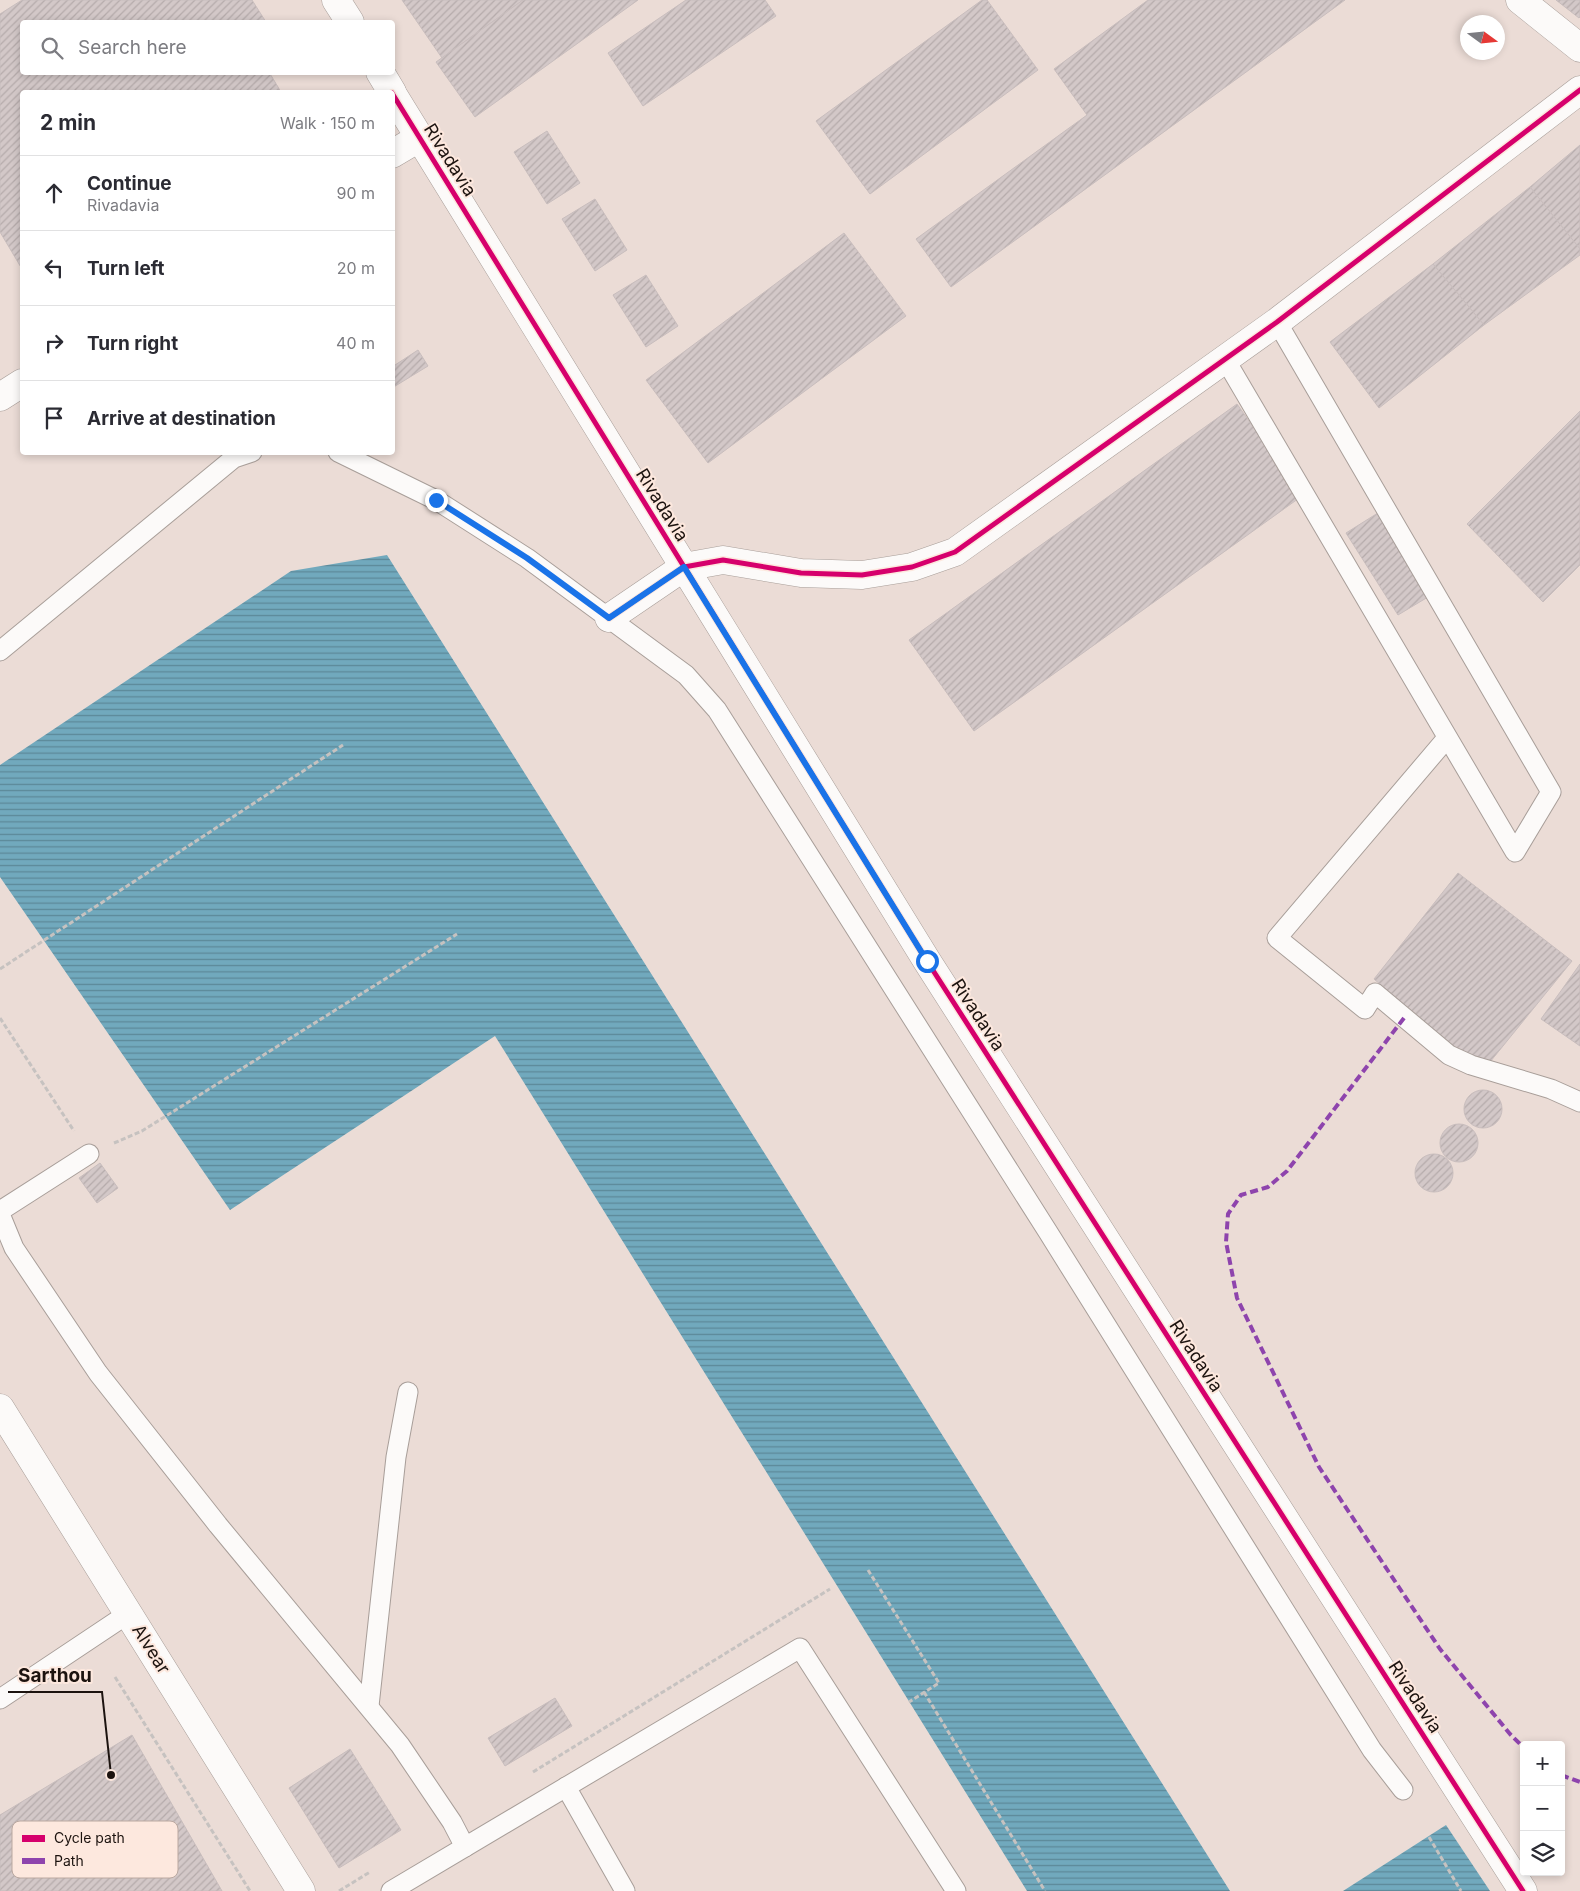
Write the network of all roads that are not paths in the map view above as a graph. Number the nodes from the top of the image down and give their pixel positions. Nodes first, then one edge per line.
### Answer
1 (336, 0) edge
2 (1520, 0) edge
3 (349, 20) edge
4 (1580, 48) edge
5 (382, 75) edge
6 (390, 90) edge
7 (1580, 90) edge
8 (395, 98) edge
9 (419, 138) junction
10 (395, 152) edge
11 (1277, 322) junction
12 (1226, 359) junction
13 (20, 384) edge
14 (0, 397) edge
15 (243, 455) edge
16 (344, 455) edge
17 (684, 567) junction
18 (609, 618) junction
19 (0, 651) edge
20 (1447, 738) junction
21 (1580, 1102) edge
22 (89, 1154) road end
23 (0, 1213) edge
24 (408, 1392) dead end
25 (0, 1408) edge
26 (129, 1613) junction
27 (0, 1699) edge
28 (369, 1706) junction
29 (566, 1787) junction
30 (1403, 1790) dead end
31 (465, 1847) junction
32 (300, 1891) edge
33 (392, 1891) edge
34 (625, 1891) edge
35 (956, 1891) edge
36 (1523, 1891) edge

1 - 3 street
2 - 4 street
5 - 6 street, Rivadavia
7 - 11 street
8 - 9 street, Rivadavia
9 - 10 street
9 - 17 street, Rivadavia
11 - 12 street
11 - 20 lane
12 - 17 street
12 - 20 lane
13 - 14 street
15 - 19 lane
16 - 18 lane
17 - 18 street
17 - 36 street, Rivadavia
18 - 30 lane
20 - 21 lane
22 - 23 lane
23 - 28 lane
24 - 28 lane
25 - 26 street, Alvear
26 - 27 lane
26 - 32 street, Alvear
28 - 31 lane
29 - 31 lane
29 - 34 lane
29 - 35 lane
31 - 33 lane

